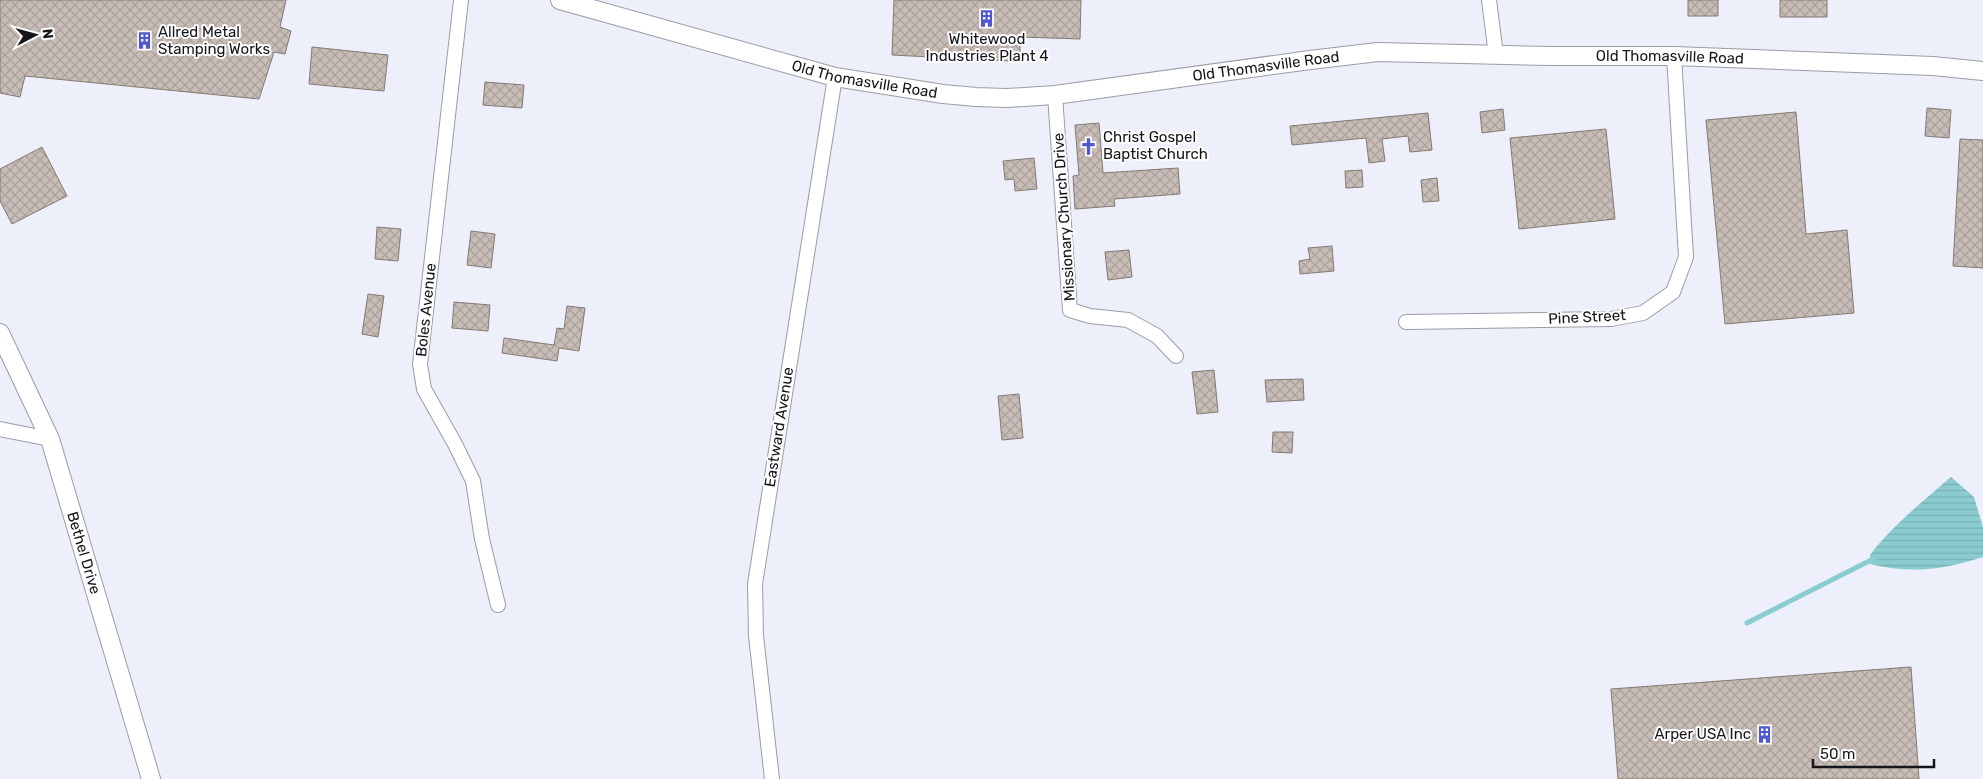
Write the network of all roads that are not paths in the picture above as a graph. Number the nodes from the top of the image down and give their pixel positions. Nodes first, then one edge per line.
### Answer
1 (461, 0) edge
2 (560, 0) edge
3 (1489, 0) edge
4 (1496, 55) junction
5 (1674, 56) junction
6 (1983, 71) edge
7 (835, 77) junction
8 (1055, 95) junction
9 (1406, 322) dead end
10 (0, 333) edge
11 (1176, 356) dead end
12 (0, 429) edge
13 (50, 439) junction
14 (498, 605) dead end
15 (151, 779) edge
16 (772, 779) edge

1 - 14 street, Boles Avenue
2 - 7 street, Old Thomasville Road
3 - 4 street
4 - 5 street, Old Thomasville Road
4 - 8 street, Old Thomasville Road
5 - 6 street, Old Thomasville Road
5 - 9 street, Pine Street
7 - 8 street, Old Thomasville Road
7 - 16 street, Eastward Avenue
8 - 11 street, Missionary Church Drive
10 - 13 street, Bethel Drive
12 - 13 street
13 - 15 street, Bethel Drive

